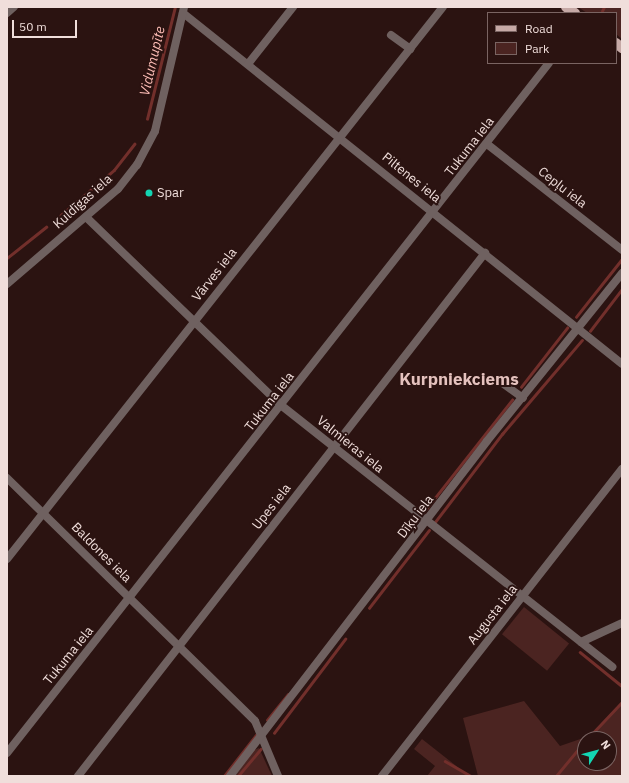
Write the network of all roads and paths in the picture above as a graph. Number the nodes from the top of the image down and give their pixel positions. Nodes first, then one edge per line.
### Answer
1 (14, 7) edge
2 (293, 7) edge
3 (443, 7) edge
4 (184, 10) edge
5 (7, 13) edge
6 (391, 34) dead end
7 (410, 49) junction
8 (248, 64) junction
9 (548, 64) edge
10 (341, 136) junction
11 (486, 144) junction
12 (434, 212) junction
13 (86, 217) junction
14 (622, 250) edge
15 (485, 253) junction
16 (622, 273) edge
17 (7, 284) edge
18 (194, 321) junction
19 (579, 328) junction
20 (622, 364) edge
21 (501, 382) dead end
22 (523, 398) junction
23 (282, 406) junction
24 (334, 447) junction
25 (622, 469) edge
26 (7, 478) edge
27 (44, 513) junction
28 (428, 522) junction
29 (7, 559) edge
30 (522, 597) junction
31 (130, 599) junction
32 (622, 623) edge
33 (581, 642) junction
34 (178, 646) junction
35 (612, 667) dead end
36 (263, 736) junction
37 (7, 753) edge
38 (78, 776) edge
39 (230, 776) edge
40 (278, 776) edge
41 (382, 776) edge

1 - 5 street
2 - 8 street
3 - 7 street, Vārves iela
4 - 8 street, Piltenes iela
4 - 13 street, Kuldīgas iela
6 - 7 street
7 - 10 street, Vārves iela
8 - 10 street, Piltenes iela
9 - 11 street, Tukuma iela
10 - 12 street, Piltenes iela
10 - 18 street, Vārves iela
11 - 12 street, Tukuma iela
11 - 14 street, Cepļu iela
12 - 15 street, Piltenes iela
12 - 23 street, Tukuma iela
13 - 17 street, Kuldīgas iela
13 - 18 street, Valmieras iela
15 - 19 street, Piltenes iela
15 - 24 street, Upes iela
16 - 19 street, Dīķu iela
18 - 23 street, Valmieras iela
18 - 27 street, Vārves iela
19 - 20 street, Piltenes iela
19 - 22 street, Dīķu iela
21 - 22 street
22 - 28 street, Dīķu iela
23 - 24 street, Valmieras iela
23 - 31 street, Tukuma iela
24 - 28 street, Valmieras iela
24 - 34 street, Upes iela
25 - 30 street, Augusta iela
26 - 27 street, Baldones iela
27 - 29 street, Vārves iela
27 - 31 street, Baldones iela
28 - 30 street, Valmieras iela
28 - 36 street, Dīķu iela
30 - 33 street, Valmieras iela
30 - 41 street, Augusta iela
31 - 34 street, Baldones iela
31 - 37 street, Tukuma iela
32 - 33 street
33 - 35 street, Valmieras iela
34 - 36 street, Baldones iela
34 - 38 street, Upes iela
36 - 39 street, Dīķu iela
36 - 40 street, Baldones iela

